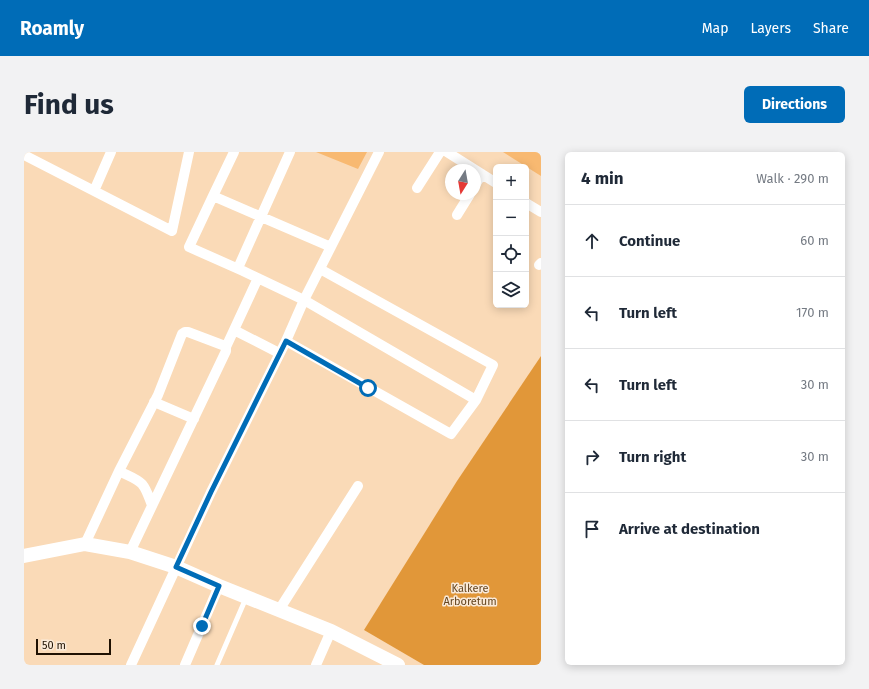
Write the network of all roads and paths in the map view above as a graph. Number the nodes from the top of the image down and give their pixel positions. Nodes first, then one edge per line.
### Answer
1 (111, 152) edge
2 (189, 152) edge
3 (234, 152) edge
4 (290, 152) edge
5 (379, 152) edge
6 (440, 152) edge
7 (447, 152) edge
8 (24, 154) edge
9 (482, 174) joint
10 (493, 181) edge
11 (417, 188) dead end
12 (94, 191) junction
13 (213, 196) junction
14 (466, 200) edge
15 (529, 205) edge
16 (541, 212) edge
17 (456, 215) dead end
18 (260, 217) junction
19 (331, 247) junction
20 (238, 268) junction
21 (320, 269) junction
22 (258, 278) junction
23 (304, 300) junction
24 (234, 330) junction
25 (286, 341) junction
26 (226, 347) junction
27 (280, 354) junction
28 (476, 400) junction
29 (154, 402) junction
30 (194, 418) junction
31 (119, 471) junction
32 (358, 486) dead end
33 (152, 505) junction
34 (85, 544) junction
35 (130, 552) junction
36 (24, 556) edge
37 (176, 567) junction
38 (219, 586) junction
39 (247, 597) junction
40 (279, 610) junction
41 (331, 631) junction
42 (373, 659) edge
43 (131, 665) edge
44 (184, 665) edge
45 (216, 665) edge
46 (316, 665) edge
47 (398, 665) edge

1 - 12 street
2 - 12 street
3 - 13 street
4 - 18 street
5 - 19 street
6 - 11 street
7 - 9 street
8 - 12 street
9 - 10 street
13 - 18 street
13 - 20 street
14 - 17 street
15 - 16 street
18 - 19 street
18 - 20 street
19 - 21 street
20 - 22 street
21 - 23 street
21 - 28 street
22 - 23 street
22 - 24 street
23 - 25 street
23 - 28 street
24 - 26 street
24 - 27 street
25 - 27 street
25 - 28 street
26 - 29 street
26 - 30 street
27 - 37 street
29 - 30 street
29 - 31 street
30 - 33 street
31 - 33 street
31 - 34 street
32 - 40 street
33 - 35 street
34 - 35 main road
34 - 36 main road
35 - 37 main road
37 - 38 main road
37 - 43 street
38 - 39 main road
38 - 44 street
39 - 40 main road
39 - 45 lane
40 - 41 main road
41 - 42 main road
41 - 46 street
42 - 47 main road

